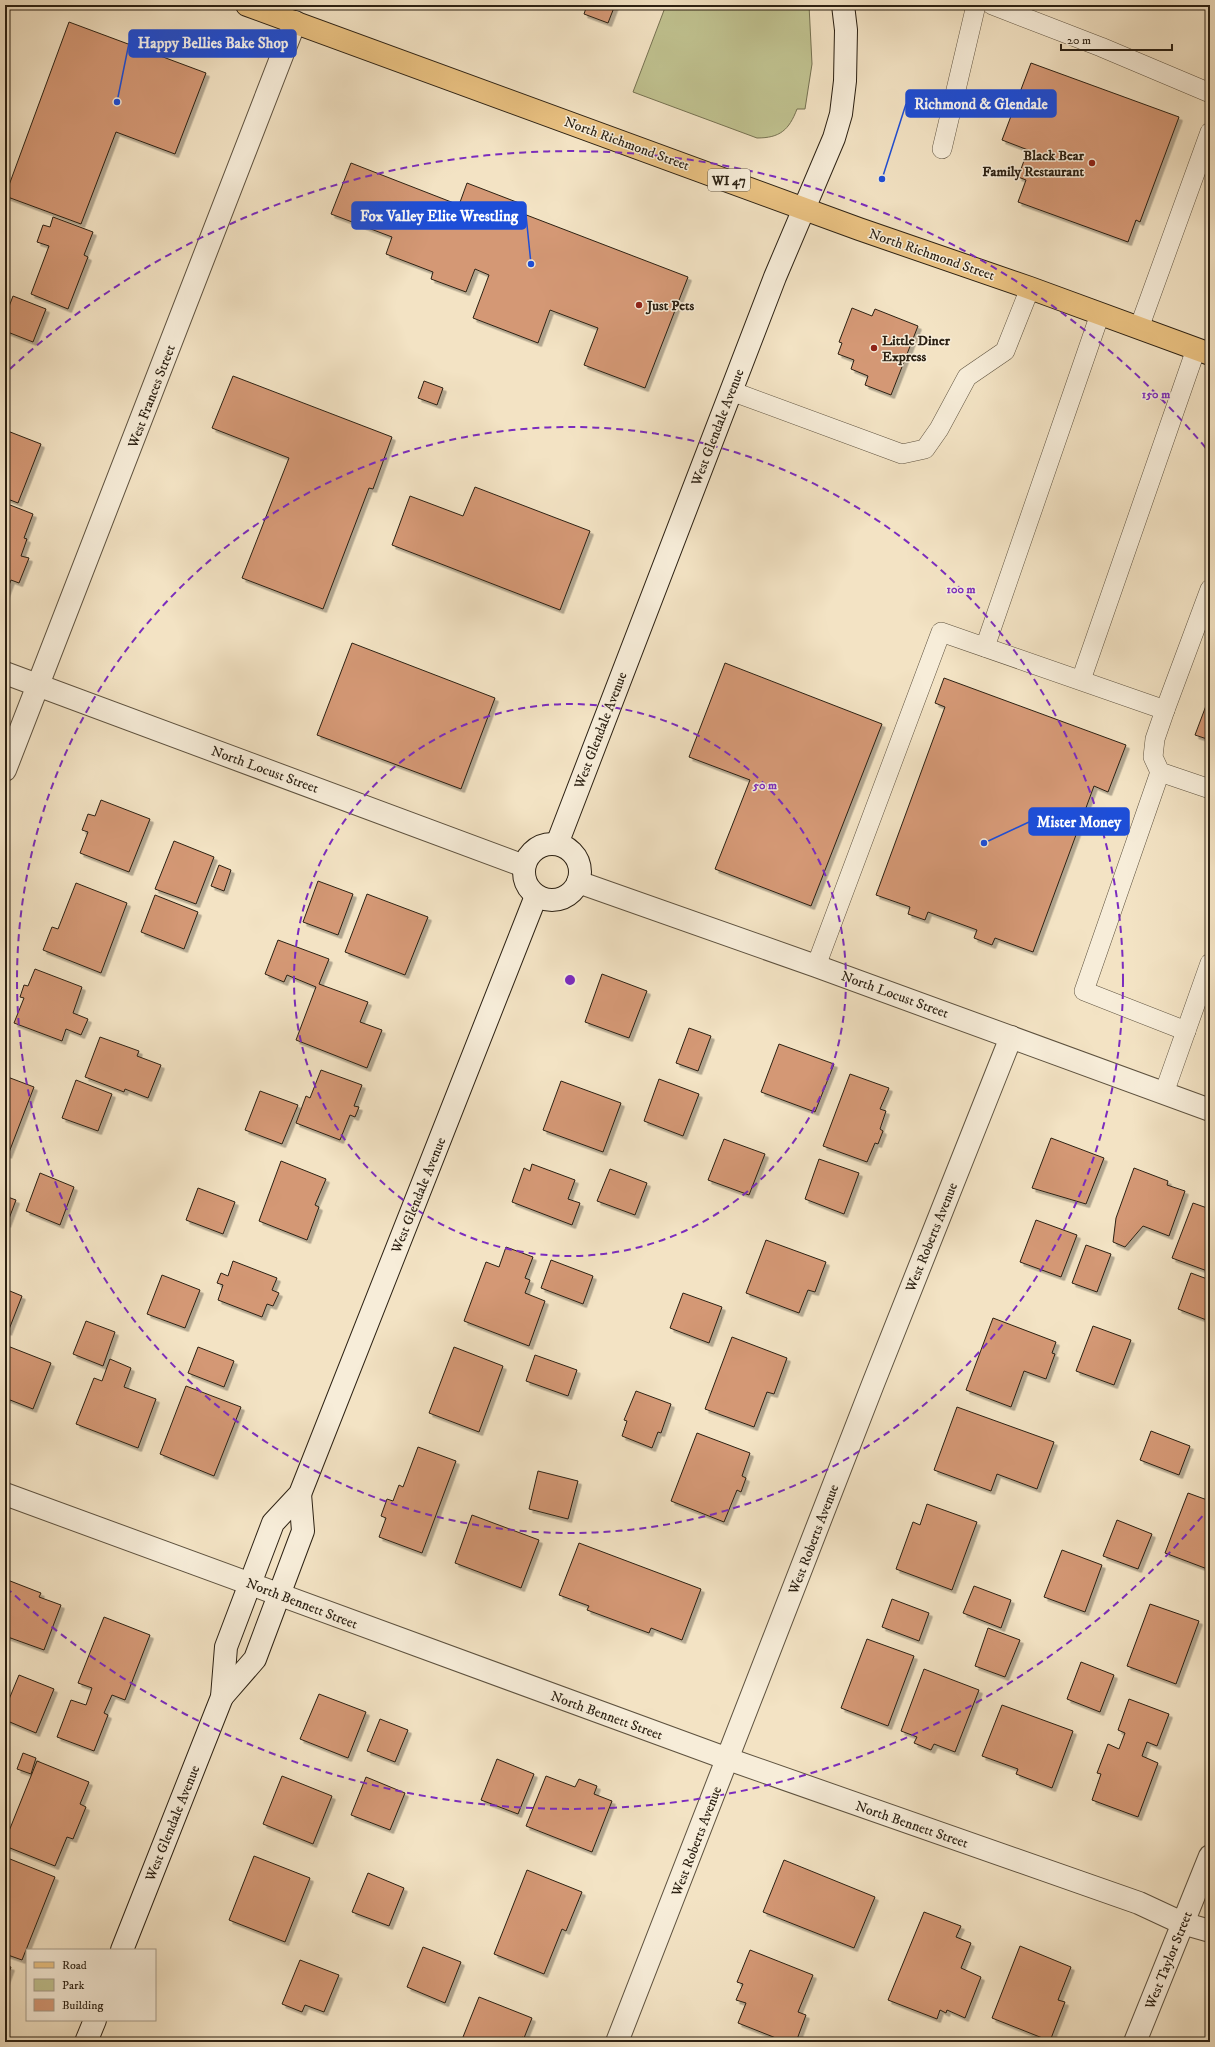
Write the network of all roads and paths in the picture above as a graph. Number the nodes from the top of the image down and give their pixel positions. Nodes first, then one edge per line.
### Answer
1 (247, 5) edge
2 (843, 5) edge
3 (976, 5) edge
4 (992, 5) edge
5 (295, 22) junction
6 (1210, 93) edge
7 (1210, 132) edge
8 (942, 149) dead end
9 (805, 208) junction
10 (1030, 288) junction
11 (1100, 314) junction
12 (1139, 328) junction
13 (1203, 352) edge
14 (731, 391) junction
15 (1210, 589) edge
16 (985, 647) junction
17 (5, 673) edge
18 (1081, 680) junction
19 (39, 685) junction
20 (1165, 710) junction
21 (5, 770) edge
22 (1160, 772) junction
23 (1210, 789) edge
24 (556, 844) junction
25 (524, 866) junction
26 (578, 882) junction
27 (536, 896) junction
28 (1210, 963) edge
29 (816, 966) junction
30 (1186, 1031) junction
31 (1011, 1037) junction
32 (1164, 1093) junction
33 (1210, 1110) edge
34 (5, 1494) edge
35 (300, 1494) junction
36 (250, 1584) junction
37 (279, 1595) junction
38 (222, 1696) junction
39 (728, 1759) junction
40 (1210, 1856) edge
41 (1182, 1923) junction
42 (1210, 1931) edge
43 (122, 1949) edge
44 (95, 2021) edge
45 (86, 2042) edge
46 (617, 2042) edge
47 (1135, 2042) edge

1 - 5 main road, North Richmond Street / WI 47
2 - 9 street, West Glendale Avenue
3 - 8 lane
4 - 6 lane
5 - 9 main road, North Richmond Street / WI 47
5 - 19 street, West Frances Street
7 - 12 lane
9 - 10 main road, North Richmond Street / WI 47
9 - 14 street, West Glendale Avenue
10 - 11 main road, North Richmond Street / WI 47
10 - 14 lane
11 - 12 main road, North Richmond Street / WI 47
11 - 16 lane
12 - 13 main road, North Richmond Street / WI 47
13 - 18 lane
14 - 24 street, West Glendale Avenue
15 - 20 lane
16 - 18 lane
16 - 29 lane
17 - 19 street, North Locust Street
18 - 20 lane
19 - 21 street, West Frances Street
19 - 25 street, North Locust Street
20 - 22 lane
22 - 23 lane
22 - 30 lane
24 - 25 street
24 - 26 street
25 - 27 street
26 - 27 street
26 - 29 street, North Locust Street
27 - 35 street, West Glendale Avenue
28 - 30 lane
29 - 31 street, North Locust Street
30 - 32 lane
31 - 32 street, North Locust Street
31 - 39 street, West Roberts Avenue
32 - 33 street, North Locust Street
34 - 36 street, North Bennett Street
35 - 36 street, West Glendale Avenue
35 - 37 street, West Glendale Avenue
36 - 37 street, North Bennett Street
36 - 38 street, West Glendale Avenue
37 - 38 street, West Glendale Avenue
37 - 39 street, North Bennett Street
38 - 43 street, West Glendale Avenue
39 - 41 street, North Bennett Street
39 - 46 street, West Roberts Avenue
40 - 41 street, West Taylor Street
41 - 42 street, North Bennett Street
41 - 47 street, West Taylor Street
44 - 45 street

